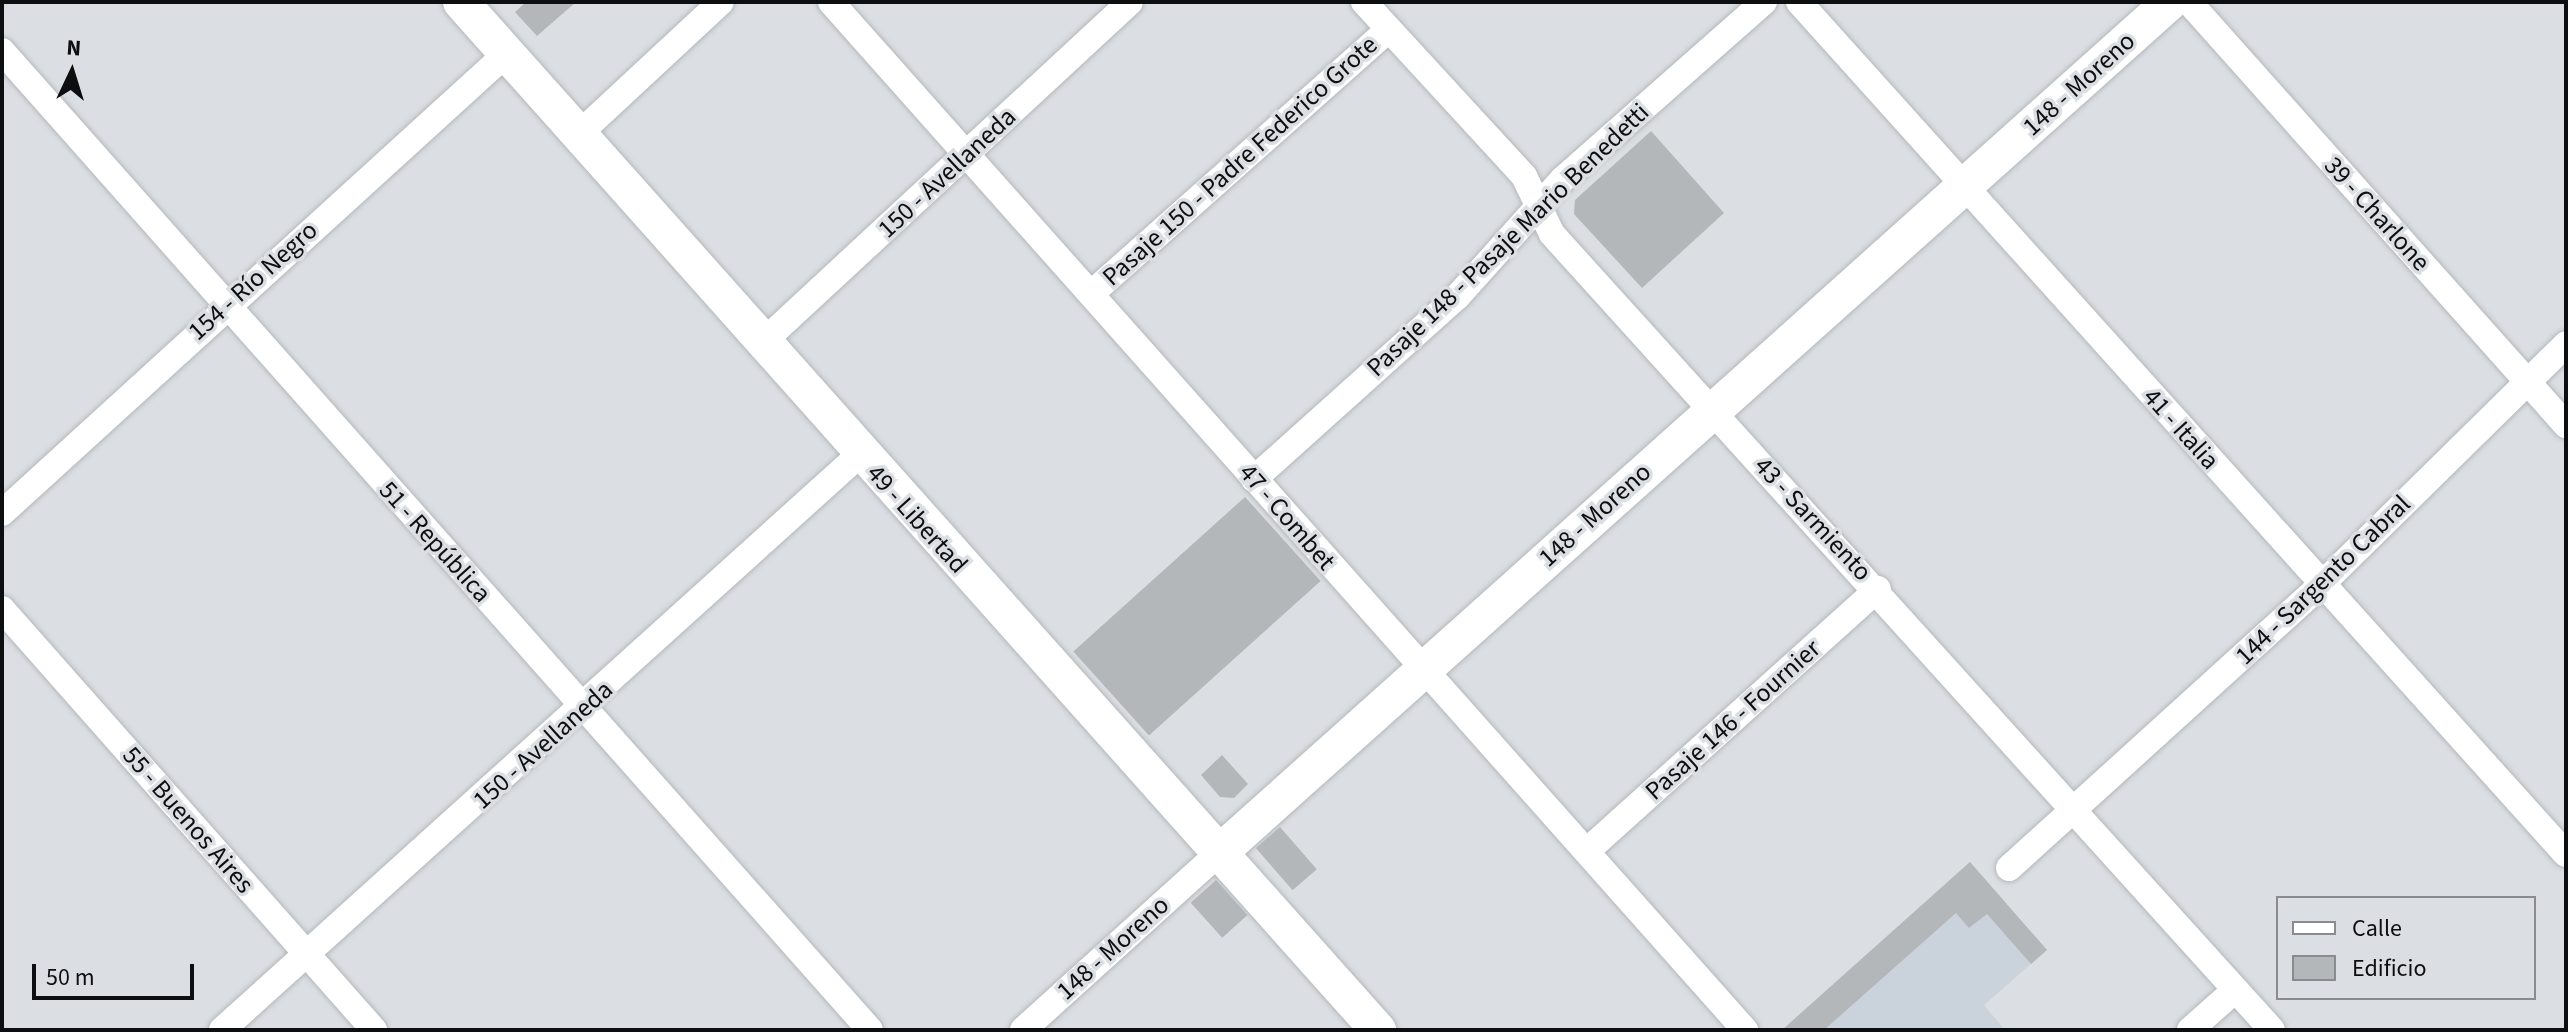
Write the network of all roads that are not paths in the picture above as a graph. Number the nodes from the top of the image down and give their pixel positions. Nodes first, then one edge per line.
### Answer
1 (461, 2) edge
2 (721, 2) edge
3 (831, 2) edge
4 (1130, 2) edge
5 (1364, 2) edge
6 (1764, 2) edge
7 (1799, 2) edge
8 (2170, 2) edge
9 (2189, 2) edge
10 (1388, 30) junction
11 (2, 51) edge
12 (507, 53) junction
13 (580, 133) junction
14 (967, 155) junction
15 (1964, 186) junction
16 (1539, 205) junction
17 (1093, 292) junction
18 (224, 305) junction
19 (763, 342) junction
20 (2566, 344) edge
21 (2527, 382) junction
22 (1712, 409) junction
23 (2566, 425) edge
24 (859, 455) junction
25 (1254, 479) junction
26 (2, 513) edge
27 (2320, 586) junction
28 (1878, 589) junction
29 (2, 609) edge
30 (1423, 670) junction
31 (584, 708) junction
32 (2076, 811) junction
33 (1588, 850) junction
34 (1219, 853) junction
35 (2566, 854) edge
36 (2009, 868) dead end
37 (307, 956) junction
38 (2235, 990) junction
39 (222, 1030) edge
40 (374, 1030) edge
41 (870, 1030) edge
42 (1023, 1030) edge
43 (1378, 1030) edge
44 (1745, 1030) edge
45 (2190, 1030) edge
46 (2272, 1030) edge

1 - 12 street, 49 - Libertad
2 - 13 street
3 - 14 street, 47 - Combet
4 - 14 street, 150 - Avellaneda
5 - 10 street, 43 - Sarmiento
6 - 16 street, Pasaje 148 - Pasaje Mario Benedetti
7 - 15 street, 41 - Italia
8 - 15 street, 148 - Moreno
9 - 21 street, 39 - Charlone
10 - 16 street, 43 - Sarmiento
10 - 17 street, Pasaje 150 - Padre Federico Grote
11 - 18 street, 51 - República
12 - 13 street, 49 - Libertad
12 - 18 street, 154 - Río Negro
13 - 19 street, 49 - Libertad
14 - 17 street, 47 - Combet
14 - 19 street, 150 - Avellaneda
15 - 22 street, 148 - Moreno
15 - 27 street, 41 - Italia
16 - 22 street, 43 - Sarmiento
16 - 25 street, Pasaje 148 - Pasaje Mario Benedetti
17 - 25 street, 47 - Combet
18 - 26 street, 154 - Río Negro
18 - 31 street, 51 - República
19 - 24 street, 49 - Libertad
20 - 21 street, 144 - Sargento Cabral
21 - 23 street, 39 - Charlone
21 - 27 street, 144 - Sargento Cabral
22 - 28 street, 43 - Sarmiento
22 - 30 street, 148 - Moreno
24 - 31 street, 150 - Avellaneda
24 - 34 street, 49 - Libertad
25 - 30 street, 47 - Combet
27 - 32 street, 144 - Sargento Cabral
27 - 35 street, 41 - Italia
28 - 32 street, 43 - Sarmiento
28 - 33 street, Pasaje 146 - Fournier
29 - 37 street, 55 - Buenos Aires
30 - 33 street, 47 - Combet
30 - 34 street, 148 - Moreno
31 - 37 street, 150 - Avellaneda
31 - 41 street, 51 - República
32 - 36 street, 144 - Sargento Cabral
32 - 38 street, 43 - Sarmiento
33 - 44 street, 47 - Combet
34 - 42 street, 148 - Moreno
34 - 43 street, 49 - Libertad
37 - 39 street, 150 - Avellaneda
37 - 40 street, 55 - Buenos Aires
38 - 45 street
38 - 46 street, 43 - Sarmiento

